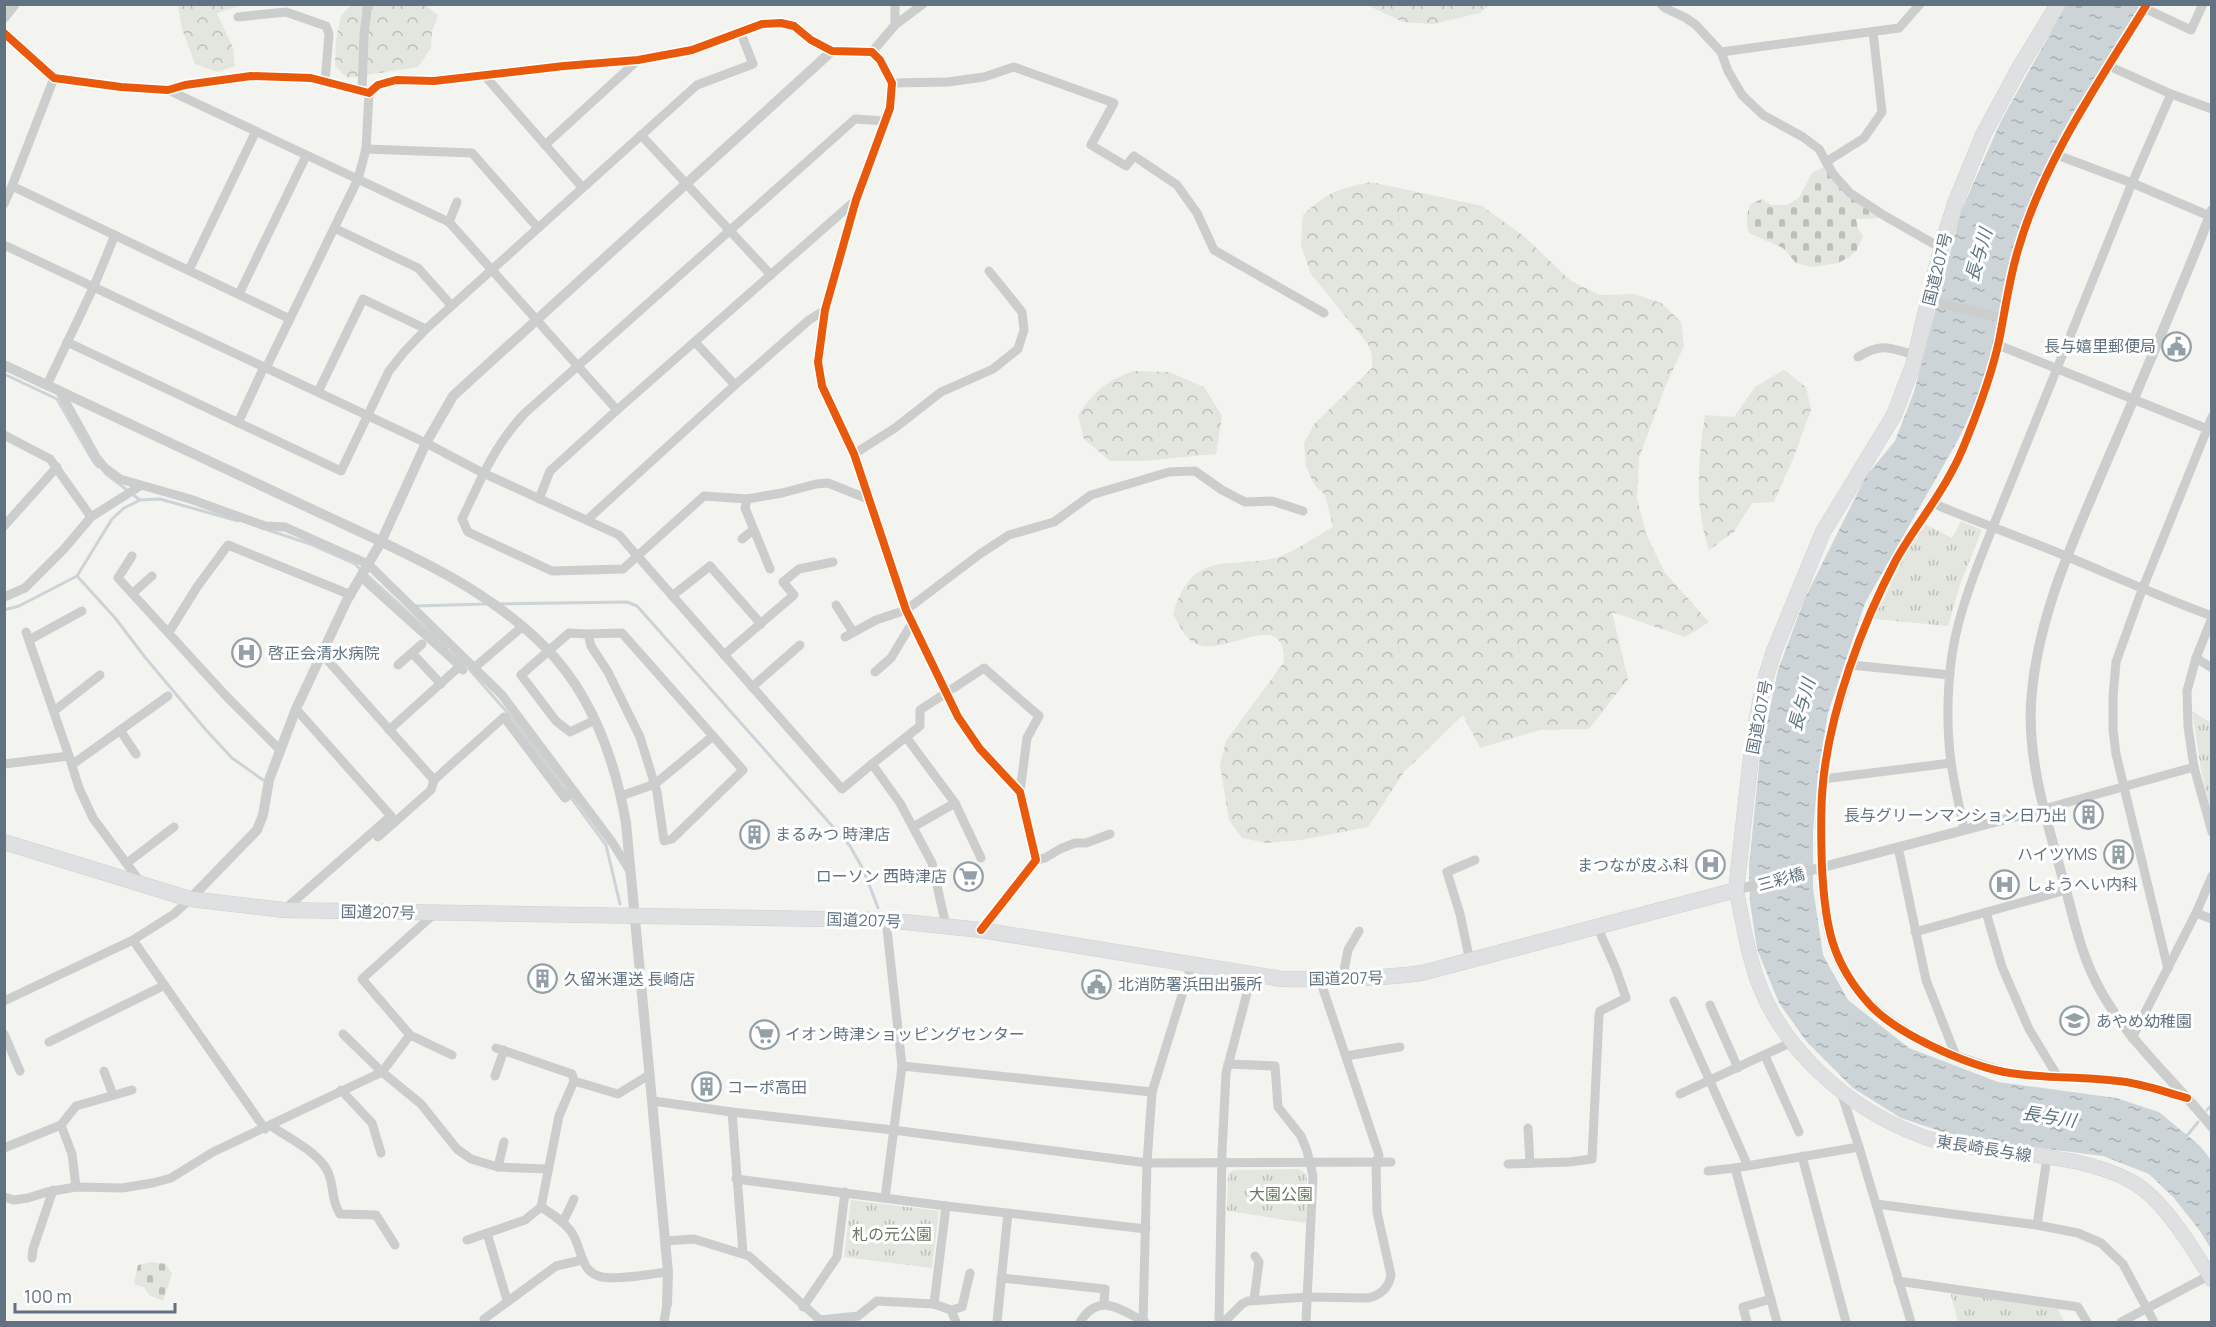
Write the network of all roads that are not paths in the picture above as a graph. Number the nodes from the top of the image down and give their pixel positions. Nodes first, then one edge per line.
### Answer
1 (368, 4) edge
2 (895, 4) edge
3 (922, 4) edge
4 (1661, 4) edge
5 (1920, 4) edge
6 (2058, 4) edge
7 (2203, 4) edge
8 (2145, 6) edge
9 (238, 17) dead end
10 (895, 24) junction
11 (740, 31) junction
12 (1873, 32) junction
13 (4, 33) edge
14 (832, 51) junction
15 (872, 52) junction
16 (1721, 52) junction
17 (638, 60) junction
18 (2109, 66) junction
19 (485, 76) junction
20 (54, 78) junction
21 (325, 82) junction
22 (892, 83) junction
23 (168, 90) junction
24 (365, 92) junction
25 (2171, 94) junction
26 (2211, 109) edge
27 (885, 121) junction
28 (256, 131) junction
29 (641, 135) junction
30 (545, 145) junction
31 (366, 149) junction
32 (2057, 155) junction
33 (306, 156) junction
34 (1826, 162) junction
35 (358, 179) junction
36 (2132, 183) junction
37 (687, 184) junction
38 (12, 186) junction
39 (582, 188) junction
40 (856, 200) junction
41 (457, 201) dead end
42 (4, 204) edge
43 (2211, 214) edge
44 (449, 222) junction
45 (334, 228) junction
46 (538, 228) junction
47 (729, 230) junction
48 (115, 235) junction
49 (4, 245) edge
50 (1941, 248) junction
51 (189, 270) junction
52 (494, 270) junction
53 (989, 271) dead end
54 (771, 275) junction
55 (94, 286) junction
56 (239, 294) junction
57 (1931, 302) junction
58 (452, 305) junction
59 (825, 310) junction
60 (1324, 313) dead end
61 (2001, 318) junction
62 (290, 319) junction
63 (536, 319) junction
64 (426, 329) junction
65 (67, 342) junction
66 (695, 342) junction
67 (1998, 345) junction
68 (1915, 355) junction
69 (1858, 357) dead end
70 (4, 365) edge
71 (579, 367) junction
72 (265, 368) junction
73 (2056, 369) junction
74 (47, 385) junction
75 (735, 385) junction
76 (59, 390) junction
77 (318, 392) junction
78 (2133, 400) junction
79 (617, 410) junction
80 (368, 415) junction
81 (2211, 417) edge
82 (238, 423) junction
83 (2209, 430) edge
84 (4, 435) edge
85 (426, 443) junction
86 (854, 454) junction
87 (57, 467) junction
88 (483, 473) junction
89 (140, 486) junction
90 (539, 499) junction
91 (747, 499) junction
92 (868, 499) junction
93 (1932, 503) junction
94 (1303, 511) dead end
95 (91, 517) junction
96 (586, 520) junction
97 (4, 526) edge
98 (1992, 529) junction
99 (753, 530) junction
100 (742, 539) dead end
101 (381, 542) junction
102 (132, 556) dead end
103 (637, 556) junction
104 (2066, 556) junction
105 (833, 562) dead end
106 (368, 564) junction
107 (770, 569) dead end
108 (152, 576) dead end
109 (361, 577) junction
110 (2142, 590) junction
111 (133, 593) junction
112 (351, 595) junction
113 (672, 596) junction
114 (4, 597) edge
115 (836, 605) dead end
116 (906, 610) junction
117 (82, 611) dead end
118 (2211, 617) edge
119 (912, 622) junction
120 (761, 624) junction
121 (523, 626) junction
122 (170, 632) junction
123 (588, 634) junction
124 (422, 644) dead end
125 (800, 645) dead end
126 (548, 650) junction
127 (412, 653) junction
128 (323, 656) junction
129 (724, 656) junction
130 (2196, 658) junction
131 (398, 665) dead end
132 (1851, 665) junction
133 (467, 667) junction
134 (2211, 668) edge
135 (875, 672) dead end
136 (100, 675) dead end
137 (1950, 675) junction
138 (441, 684) junction
139 (752, 687) junction
140 (946, 692) junction
141 (168, 696) dead end
142 (296, 709) junction
143 (54, 711) junction
144 (595, 720) junction
145 (120, 730) junction
146 (389, 730) junction
147 (713, 736) junction
148 (906, 737) junction
149 (280, 750) junction
150 (136, 754) dead end
151 (71, 760) junction
152 (1951, 763) junction
153 (4, 764) edge
154 (872, 764) junction
155 (2194, 767) junction
156 (1823, 779) junction
157 (434, 780) junction
158 (655, 784) junction
159 (2124, 786) junction
160 (573, 791) junction
161 (1020, 792) junction
162 (621, 796) junction
163 (956, 803) junction
164 (2044, 809) junction
165 (174, 827) dead end
166 (913, 827) junction
167 (1964, 830) junction
168 (2211, 831) edge
169 (1110, 834) dead end
170 (378, 837) dead end
171 (4, 842) edge
172 (1898, 847) junction
173 (981, 858) dead end
174 (1036, 860) junction
175 (1475, 860) dead end
176 (127, 863) junction
177 (1820, 868) junction
178 (631, 874) junction
179 (2211, 876) edge
180 (141, 883) junction
181 (1740, 889) junction
182 (2066, 890) junction
183 (190, 899) junction
184 (284, 910) junction
185 (1986, 912) junction
186 (436, 913) junction
187 (2196, 913) junction
188 (636, 915) junction
189 (2211, 919) edge
190 (886, 920) junction
191 (946, 926) junction
192 (1598, 926) junction
193 (981, 930) junction
194 (1359, 931) dead end
195 (1915, 932) junction
196 (133, 940) junction
197 (1470, 961) junction
198 (1192, 963) junction
199 (2168, 969) junction
200 (1252, 974) junction
201 (1320, 980) junction
202 (1342, 980) junction
203 (164, 986) junction
204 (4, 1001) edge
205 (1674, 1001) dead end
206 (1710, 1005) dead end
207 (4, 1034) edge
208 (343, 1034) dead end
209 (410, 1035) junction
210 (2132, 1038) junction
211 (49, 1042) dead end
212 (1792, 1042) junction
213 (1400, 1047) dead end
214 (452, 1055) dead end
215 (1346, 1056) junction
216 (1765, 1056) junction
217 (1956, 1056) junction
218 (1228, 1064) junction
219 (902, 1066) junction
220 (1738, 1068) junction
221 (20, 1071) dead end
222 (104, 1071) dead end
223 (382, 1072) junction
224 (649, 1075) junction
225 (495, 1076) dead end
226 (2058, 1077) junction
227 (574, 1081) junction
228 (1710, 1081) junction
229 (132, 1090) dead end
230 (341, 1090) junction
231 (1152, 1092) junction
232 (1841, 1092) junction
233 (1680, 1094) dead end
234 (113, 1095) junction
235 (2187, 1098) junction
236 (653, 1101) junction
237 (732, 1112) junction
238 (62, 1125) junction
239 (2211, 1127) edge
240 (268, 1128) junction
241 (1528, 1128) dead end
242 (893, 1130) junction
243 (1799, 1132) dead end
244 (504, 1142) dead end
245 (1859, 1147) junction
246 (4, 1148) edge
247 (381, 1153) dead end
248 (1802, 1156) junction
249 (2047, 1158) junction
250 (1376, 1162) junction
251 (1392, 1162) dead end
252 (1147, 1163) junction
253 (1309, 1163) junction
254 (1530, 1163) junction
255 (1222, 1164) junction
256 (1508, 1164) dead end
257 (1748, 1166) junction
258 (498, 1167) junction
259 (1735, 1168) junction
260 (549, 1169) junction
261 (1708, 1171) dead end
262 (736, 1179) junction
263 (76, 1187) junction
264 (53, 1190) junction
265 (845, 1192) junction
266 (4, 1197) edge
267 (885, 1198) junction
268 (574, 1199) dead end
269 (1876, 1204) junction
270 (946, 1206) junction
271 (541, 1207) junction
272 (1008, 1213) junction
273 (563, 1222) junction
274 (2037, 1225) junction
275 (1146, 1228) junction
276 (487, 1233) junction
277 (467, 1240) dead end
278 (665, 1241) junction
279 (395, 1245) dead end
280 (743, 1253) junction
281 (1254, 1256) dead end
282 (32, 1258) dead end
283 (582, 1260) junction
284 (668, 1272) junction
285 (970, 1273) dead end
286 (2210, 1276) edge
287 (1002, 1278) junction
288 (1898, 1281) junction
289 (1308, 1297) junction
290 (1771, 1299) junction
291 (507, 1300) junction
292 (1254, 1300) junction
293 (667, 1304) joint
294 (934, 1304) junction
295 (1104, 1304) junction
296 (803, 1306) junction
297 (2146, 1309) junction
298 (951, 1310) junction
299 (484, 1319) dead end
300 (820, 1321) edge
301 (667, 1322) edge
302 (1144, 1322) edge
303 (956, 1323) edge
304 (997, 1323) edge
305 (1080, 1323) edge
306 (1219, 1323) edge
307 (1224, 1323) edge
308 (1306, 1323) edge
309 (1747, 1323) edge
310 (1778, 1323) edge
311 (1846, 1323) edge
312 (1911, 1323) edge
313 (2087, 1323) edge
314 (2121, 1323) edge
315 (2154, 1323) edge

1 - 24 street
2 - 10 street
3 - 10 street
4 - 16 street
5 - 12 street
6 - 50 highway, 国道207号
7 - 8 street
8 - 18 street
9 - 21 street
10 - 15 street
11 - 14 street
11 - 17 street
11 - 29 street
12 - 16 street
12 - 34 street
13 - 20 street
14 - 15 street
14 - 37 street
15 - 22 street
16 - 34 street
17 - 19 street
17 - 30 street
18 - 25 street
18 - 32 street
19 - 24 street
19 - 30 street
20 - 23 street
20 - 38 street
21 - 23 street
21 - 24 street
22 - 27 street
22 - 60 street
23 - 28 street
24 - 31 street
25 - 26 street
25 - 36 street
27 - 40 street
27 - 47 street
28 - 33 street
28 - 51 street
29 - 37 street
29 - 39 street
30 - 39 street
31 - 35 street
31 - 46 street
32 - 36 street
32 - 61 street
33 - 35 street
33 - 56 street
34 - 50 street
35 - 44 street
35 - 45 street
36 - 43 street
36 - 73 street
37 - 47 street
37 - 63 street
38 - 42 street
38 - 48 street
39 - 46 street
40 - 54 street
40 - 59 street
41 - 44 street
43 - 78 street
44 - 52 street
45 - 58 street
45 - 62 street
46 - 52 street
47 - 54 street
47 - 71 street
48 - 51 street
48 - 55 street
49 - 55 street
50 - 57 highway, 国道207号
51 - 56 street
52 - 58 street
52 - 63 street
53 - 86 street
54 - 66 street
55 - 65 street
55 - 72 street
56 - 62 street
57 - 61 street
57 - 68 highway, 国道207号
58 - 64 street
59 - 75 street
59 - 86 street
61 - 67 street
62 - 72 street
63 - 71 street
63 - 85 street
64 - 77 street
64 - 80 street
65 - 74 street
65 - 82 street
66 - 75 street
66 - 79 street
67 - 73 street
67 - 93 street
68 - 69 street
68 - 181 highway, 国道207号
70 - 74 street
71 - 79 street
71 - 88 street
72 - 77 street
72 - 82 street
73 - 78 street
73 - 98 street
74 - 76 street
75 - 96 street
76 - 89 street
76 - 101 street
77 - 80 street
78 - 83 street
78 - 104 street
79 - 90 street
80 - 82 street
80 - 85 street
81 - 83 street
83 - 110 street
84 - 87 street
85 - 88 street
85 - 101 street
86 - 92 street
87 - 95 street
87 - 97 street
88 - 90 street
88 - 103 street
89 - 95 street
89 - 106 street
90 - 96 street
91 - 92 street
91 - 99 street
91 - 103 street
92 - 116 street
93 - 98 street
93 - 132 street
94 - 116 street
95 - 114 street
96 - 103 street
98 - 104 street
98 - 137 street
99 - 100 street
99 - 107 street
101 - 106 street
101 - 121 street
102 - 111 street
103 - 113 street
104 - 110 street
104 - 164 street
105 - 120 street
106 - 109 street
106 - 133 street
108 - 111 street
109 - 112 street
109 - 133 street
110 - 118 street
110 - 159 street
111 - 122 street
112 - 122 street
112 - 128 street
113 - 120 street
113 - 129 street
115 - 116 street
116 - 119 street
117 - 143 street
118 - 130 street
119 - 135 street
119 - 140 street
120 - 129 street
121 - 126 street
121 - 133 street
122 - 149 street
123 - 126 street
123 - 147 street
123 - 158 street
124 - 127 street
125 - 139 street
126 - 144 street
126 - 144 street
127 - 131 street
127 - 138 street
128 - 142 street
128 - 146 street
129 - 139 street
130 - 134 street
130 - 155 street
132 - 137 street
132 - 156 street
133 - 138 street
133 - 160 street
136 - 143 street
137 - 152 street
138 - 146 street
139 - 154 street
140 - 148 street
140 - 161 street
140 - 161 street
141 - 145 street
142 - 149 street
142 - 184 street
143 - 151 street
144 - 162 street
145 - 150 street
145 - 151 street
146 - 157 street
147 - 158 street
147 - 158 street
148 - 154 street
148 - 163 street
149 - 183 street
151 - 153 street
151 - 176 street
152 - 156 street
152 - 167 street
154 - 166 street
155 - 159 street
155 - 168 street
156 - 177 street
157 - 160 street
157 - 170 street
158 - 162 street
159 - 164 street
159 - 199 street
160 - 178 street
161 - 174 street
162 - 178 street
163 - 166 street
163 - 173 street
164 - 167 street, 三彩橋
164 - 182 street
165 - 176 street
166 - 191 street
167 - 172 street, 三彩橋
169 - 174 street
171 - 180 highway, 国道207号
172 - 177 street, 三彩橋
172 - 195 street
174 - 193 street
175 - 197 street
176 - 180 street
177 - 181 street, 三彩橋
177 - 217 street
178 - 188 street
179 - 187 street
180 - 183 highway, 国道207号
181 - 192 highway, 国道207号
181 - 212 main road, 東長崎長与線
182 - 185 street
182 - 210 street
183 - 184 highway, 国道207号
183 - 196 street
184 - 186 highway, 国道207号
185 - 195 street
185 - 226 street
186 - 188 highway, 国道207号
186 - 209 street
187 - 189 street
187 - 199 street
188 - 190 highway, 国道207号
188 - 224 street
190 - 191 highway, 国道207号
190 - 219 street
191 - 193 highway, 国道207号
192 - 197 highway, 国道207号
192 - 254 street
193 - 198 highway, 国道207号
194 - 202 street
195 - 217 street
196 - 203 street
196 - 204 street
197 - 202 highway, 国道207号
198 - 200 highway, 国道207号
198 - 231 street
199 - 210 street
200 - 201 highway, 国道207号
200 - 218 street
201 - 202 highway, 国道207号
201 - 215 street
203 - 211 street
203 - 240 street
205 - 228 street
206 - 220 street
207 - 221 street
208 - 223 street
209 - 214 street
209 - 223 street
210 - 235 street
212 - 216 street
212 - 232 main road, 東長崎長与線
213 - 215 street
215 - 250 street
216 - 220 street
216 - 243 street
217 - 226 street
218 - 253 street
218 - 255 street
219 - 231 street
219 - 242 street
220 - 228 street
222 - 234 street
223 - 230 street
223 - 258 street
224 - 227 street
224 - 236 street
225 - 227 street
226 - 235 street
227 - 260 street
228 - 233 street
228 - 257 street
229 - 234 street
230 - 240 street
230 - 247 street
231 - 252 street
232 - 245 street
232 - 249 main road, 東長崎長与線
234 - 238 street
235 - 239 street
236 - 237 street
236 - 278 street
237 - 242 street
237 - 262 street
238 - 246 street
238 - 263 street
240 - 263 street
240 - 279 street
241 - 254 street
242 - 252 street
242 - 267 street
244 - 258 street
245 - 248 street
245 - 269 street
248 - 257 street
248 - 311 street
249 - 274 street
249 - 286 main road, 東長崎長与線
250 - 251 street
250 - 253 street
250 - 289 street
252 - 255 street
252 - 275 street
253 - 255 street
253 - 289 street
254 - 256 street
255 - 306 street
257 - 259 street
258 - 260 street
259 - 261 street
259 - 290 street
260 - 271 street
262 - 265 street
262 - 280 street
263 - 264 street
264 - 266 street
264 - 282 street
265 - 267 street
265 - 296 street
267 - 270 street
268 - 273 street
269 - 274 street
269 - 288 street
270 - 272 street
270 - 294 street
271 - 273 street
271 - 276 street
272 - 275 street
272 - 287 street
273 - 283 street
274 - 297 street
275 - 302 street
276 - 277 street
276 - 291 street
278 - 280 street
278 - 284 street
280 - 296 street
281 - 292 street
283 - 284 street
283 - 291 street
284 - 293 street
285 - 298 street
286 - 297 street
287 - 295 street
287 - 304 street
288 - 312 street
288 - 313 street
289 - 292 street
289 - 308 street
290 - 309 street
290 - 310 street
291 - 299 street
292 - 307 street
293 - 301 street
294 - 298 street
294 - 300 street
295 - 302 street
295 - 305 street
296 - 300 street
297 - 314 street
297 - 315 street
298 - 303 street

